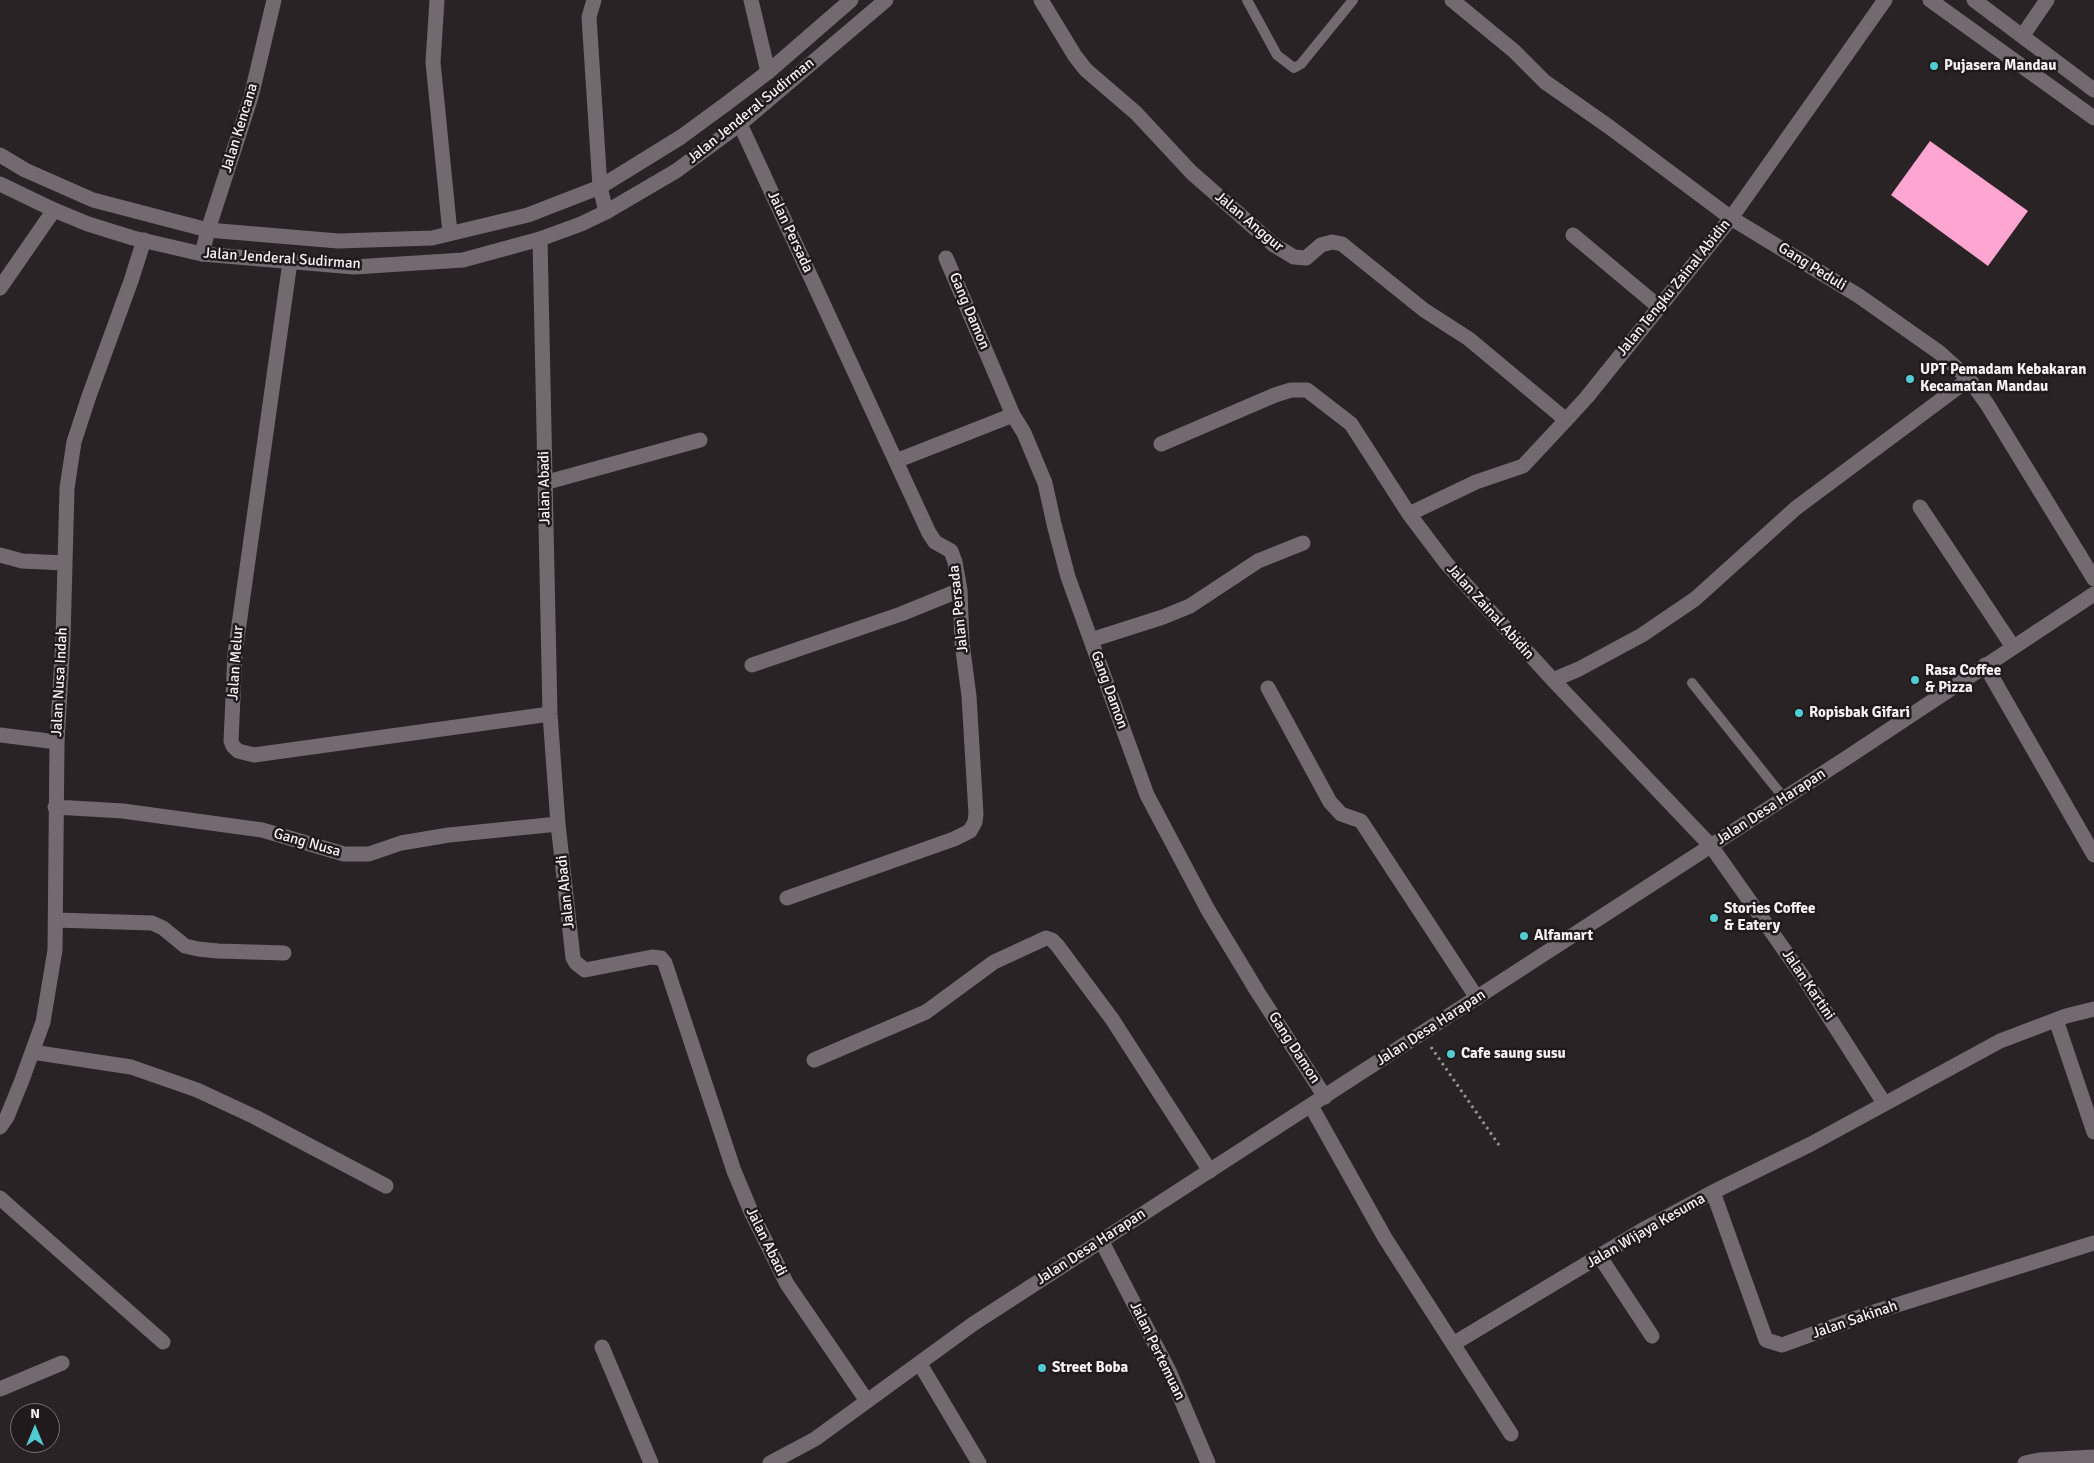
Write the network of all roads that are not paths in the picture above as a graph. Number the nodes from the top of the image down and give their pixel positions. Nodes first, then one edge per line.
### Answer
1 (274, 0) edge
2 (436, 0) edge
3 (594, 0) edge
4 (751, 0) edge
5 (851, 0) edge
6 (886, 0) edge
7 (1041, 0) edge
8 (1247, 0) edge
9 (1353, 0) edge
10 (1452, 0) edge
11 (1886, 0) edge
12 (1930, 0) edge
13 (1974, 0) edge
14 (2046, 0) edge
15 (2023, 35) junction
16 (768, 72) junction
17 (2094, 90) edge
18 (2094, 118) edge
19 (740, 124) junction
20 (0, 155) edge
21 (0, 184) edge
22 (600, 187) junction
23 (54, 210) junction
24 (606, 212) junction
25 (1731, 218) junction
26 (208, 230) junction
27 (450, 233) junction
28 (1572, 235) dead end
29 (540, 239) junction
30 (144, 240) junction
31 (202, 254) junction
32 (946, 258) dead end
33 (290, 262) junction
34 (0, 288) edge
35 (1659, 307) junction
36 (1969, 379) junction
37 (1013, 415) junction
38 (1566, 420) junction
39 (700, 440) dead end
40 (1161, 444) dead end
41 (896, 461) junction
42 (544, 483) junction
43 (1920, 507) dead end
44 (1409, 514) junction
45 (1303, 543) dead end
46 (0, 555) edge
47 (65, 563) junction
48 (2094, 579) edge
49 (960, 590) junction
50 (2094, 594) edge
51 (1091, 640) junction
52 (2013, 646) junction
53 (752, 665) dead end
54 (1985, 665) junction
55 (1553, 680) junction
56 (1692, 683) dead end
57 (1268, 688) dead end
58 (550, 714) junction
59 (0, 735) edge
60 (57, 742) junction
61 (1784, 798) junction
62 (55, 807) junction
63 (558, 824) junction
64 (1711, 846) junction
65 (2094, 854) edge
66 (787, 898) dead end
67 (56, 920) junction
68 (284, 953) dead end
69 (1477, 998) junction
70 (2094, 1009) edge
71 (2056, 1020) junction
72 (32, 1052) junction
73 (814, 1060) dead end
74 (1325, 1097) junction
75 (1884, 1103) junction
76 (1311, 1106) junction
77 (0, 1127) edge
78 (2094, 1132) edge
79 (1210, 1171) junction
80 (386, 1186) dead end
81 (1713, 1192) junction
82 (0, 1198) edge
83 (1102, 1242) junction
84 (2094, 1243) edge
85 (1600, 1257) junction
86 (1652, 1336) dead end
87 (163, 1342) dead end
88 (1454, 1344) junction
89 (602, 1347) dead end
90 (62, 1363) dead end
91 (920, 1364) junction
92 (0, 1389) edge
93 (867, 1401) junction
94 (1511, 1434) dead end
95 (2094, 1457) edge
96 (651, 1463) edge
97 (770, 1463) edge
98 (979, 1463) edge
99 (1208, 1463) edge
100 (2026, 1463) edge

1 - 26 street, Jalan Kencana
2 - 27 street
3 - 22 street
4 - 16 street
5 - 16 street, Jalan Jenderal Sudirman
6 - 19 street, Jalan Jenderal Sudirman
7 - 38 street, Jalan Anggur
8 - 9 lane
10 - 25 street, Gang Peduli
11 - 25 street, Jalan Tengku Zainal Abidin
12 - 18 street
13 - 15 street
14 - 15 street
15 - 17 street
16 - 22 street, Jalan Jenderal Sudirman
19 - 24 street, Jalan Jenderal Sudirman
19 - 41 street, Jalan Persada
20 - 26 street, Jalan Jenderal Sudirman
21 - 23 street, Jalan Jenderal Sudirman
22 - 24 street
22 - 27 street, Jalan Jenderal Sudirman
23 - 30 street, Jalan Jenderal Sudirman
23 - 34 street
24 - 29 street, Jalan Jenderal Sudirman
25 - 35 street, Jalan Tengku Zainal Abidin
25 - 36 street, Gang Peduli
26 - 27 street, Jalan Jenderal Sudirman
26 - 31 street, Jalan Kencana
28 - 35 street
29 - 33 street, Jalan Jenderal Sudirman
29 - 42 street, Jalan Abadi
30 - 31 street, Jalan Jenderal Sudirman
30 - 47 street, Jalan Nusa Indah
31 - 33 street, Jalan Jenderal Sudirman
32 - 37 street, Gang Damon
33 - 58 street, Jalan Melur
35 - 38 street, Jalan Tengku Zainal Abidin
36 - 48 street, Gang Peduli
36 - 55 street
37 - 41 street
37 - 51 street, Gang Damon
38 - 44 street, Jalan Tengku Zainal Abidin
39 - 42 street
40 - 44 street, Jalan Zainal Abidin
41 - 49 street, Jalan Persada
42 - 58 street, Jalan Abadi
43 - 52 street
44 - 55 street, Jalan Zainal Abidin
45 - 51 street
46 - 47 street
47 - 60 street, Jalan Nusa Indah
49 - 53 street
49 - 66 street, Jalan Persada
50 - 52 street, Jalan Desa Harapan
51 - 74 street, Gang Damon
52 - 54 street, Jalan Desa Harapan
54 - 61 street, Jalan Desa Harapan
54 - 65 street
55 - 64 street, Jalan Zainal Abidin
56 - 61 lane
57 - 69 street
58 - 63 street, Jalan Abadi
59 - 60 street
60 - 62 street, Jalan Nusa Indah
61 - 64 street, Jalan Desa Harapan
62 - 63 street, Gang Nusa
62 - 67 street, Jalan Nusa Indah
63 - 93 street, Jalan Abadi
64 - 69 street, Jalan Desa Harapan
64 - 75 street, Jalan Kartini
67 - 68 street
67 - 72 street, Jalan Nusa Indah
69 - 74 street, Jalan Desa Harapan
70 - 71 street, Jalan Wijaya Kesuma
71 - 75 street, Jalan Wijaya Kesuma
71 - 78 street
72 - 77 street, Jalan Nusa Indah
72 - 80 street
73 - 79 street
74 - 76 street, Jalan Desa Harapan
75 - 81 street, Jalan Wijaya Kesuma
76 - 79 street, Jalan Desa Harapan
76 - 88 street
79 - 83 street, Jalan Desa Harapan
81 - 84 street, Jalan Sakinah
81 - 85 street, Jalan Wijaya Kesuma
82 - 87 street
83 - 91 street, Jalan Desa Harapan
83 - 99 street, Jalan Pertemuan
85 - 86 street
85 - 88 street, Jalan Wijaya Kesuma
88 - 94 street
89 - 96 street
90 - 92 street
91 - 93 street, Jalan Desa Harapan
91 - 98 street
93 - 97 street, Jalan Desa Harapan
95 - 100 street

